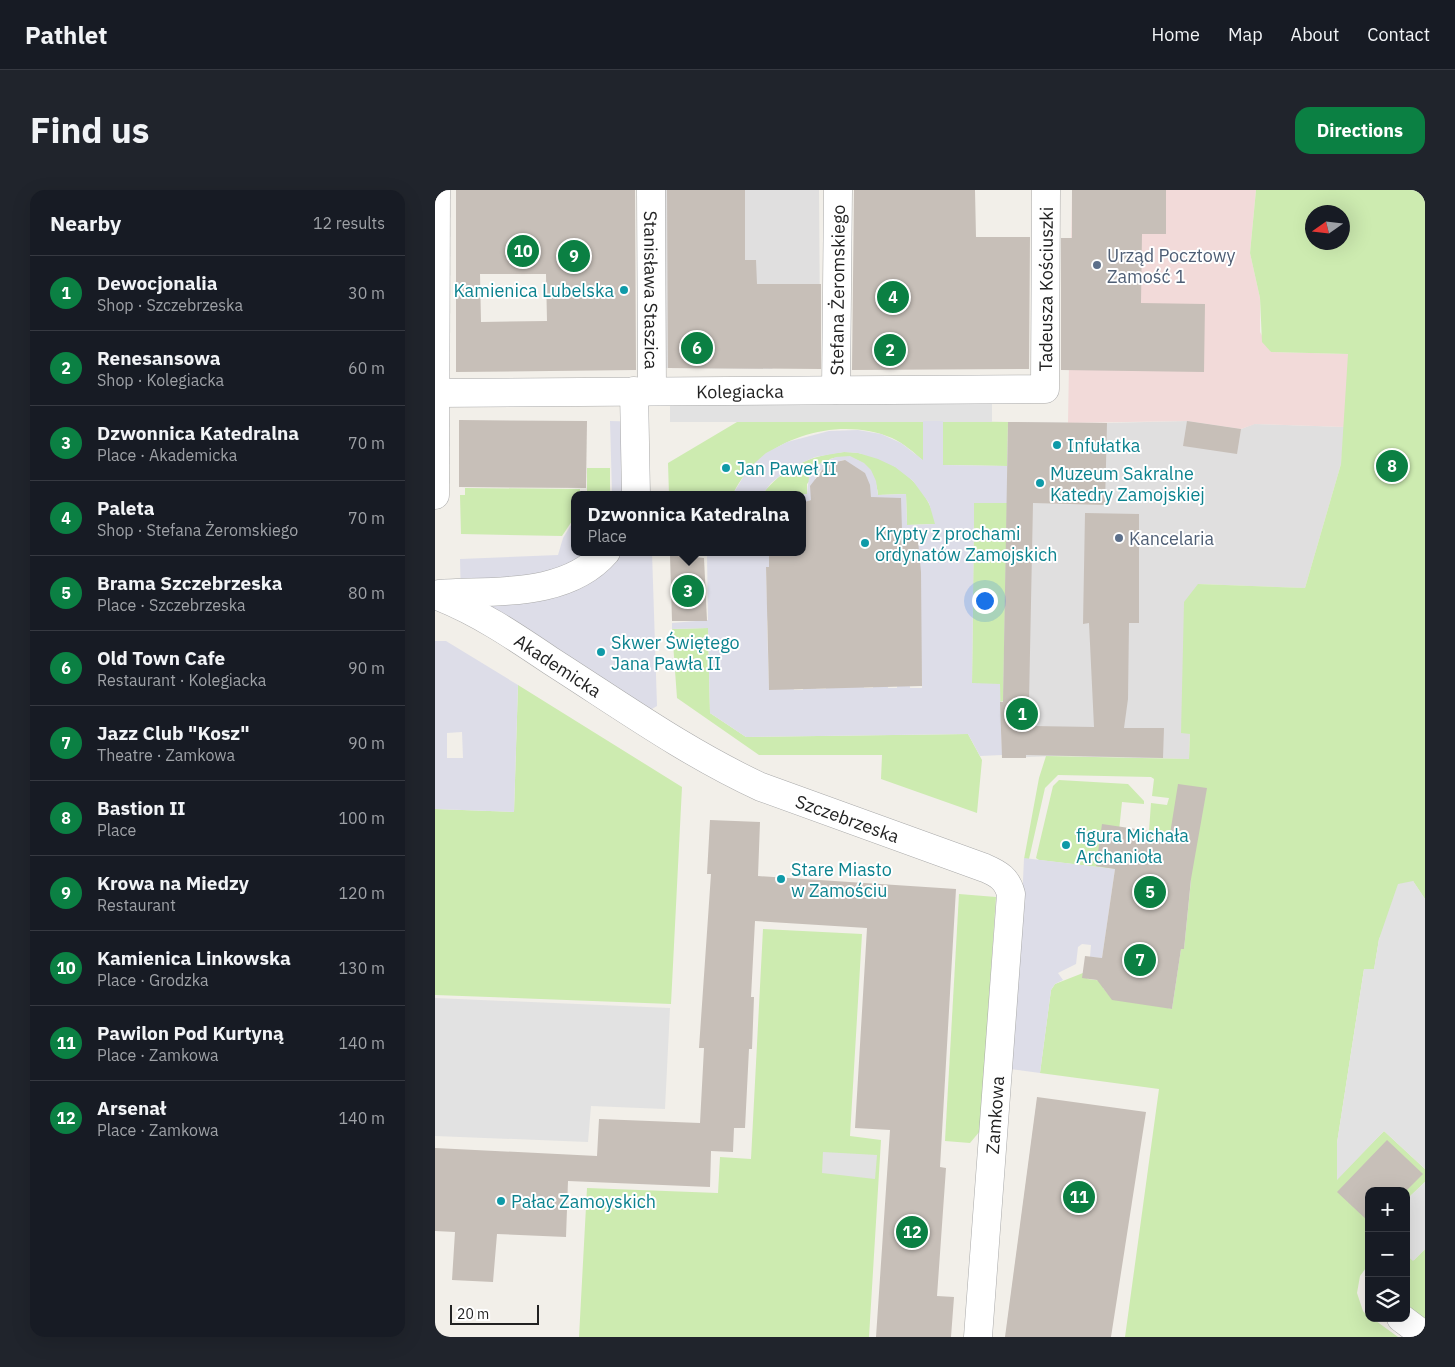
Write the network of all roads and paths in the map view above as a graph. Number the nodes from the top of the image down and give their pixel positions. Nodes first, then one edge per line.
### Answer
1 (436, 190) edge
2 (651, 190) edge
3 (838, 190) edge
4 (1046, 190) edge
5 (1045, 389) joint
6 (836, 390) junction
7 (643, 391) junction
8 (436, 393) edge
9 (636, 491) edge
10 (435, 495) edge
11 (602, 556) edge
12 (435, 595) edge
13 (679, 743) joint
14 (1011, 894) joint
15 (1406, 1322) edge
16 (1425, 1336) edge
17 (978, 1337) edge

1 - 8 street
2 - 7 street, Stanisława Staszica
3 - 6 street, Stefana Żeromskiego
4 - 5 street, Tadeusza Kościuszki
5 - 6 street, Kolegiacka
6 - 7 street, Kolegiacka
7 - 8 street, Kolegiacka
7 - 9 street, Stanisława Staszica
8 - 10 street
11 - 12 street
12 - 13 street, Akademicka
13 - 14 street, Szczebrzeska
14 - 17 street, Zamkowa
15 - 16 street

